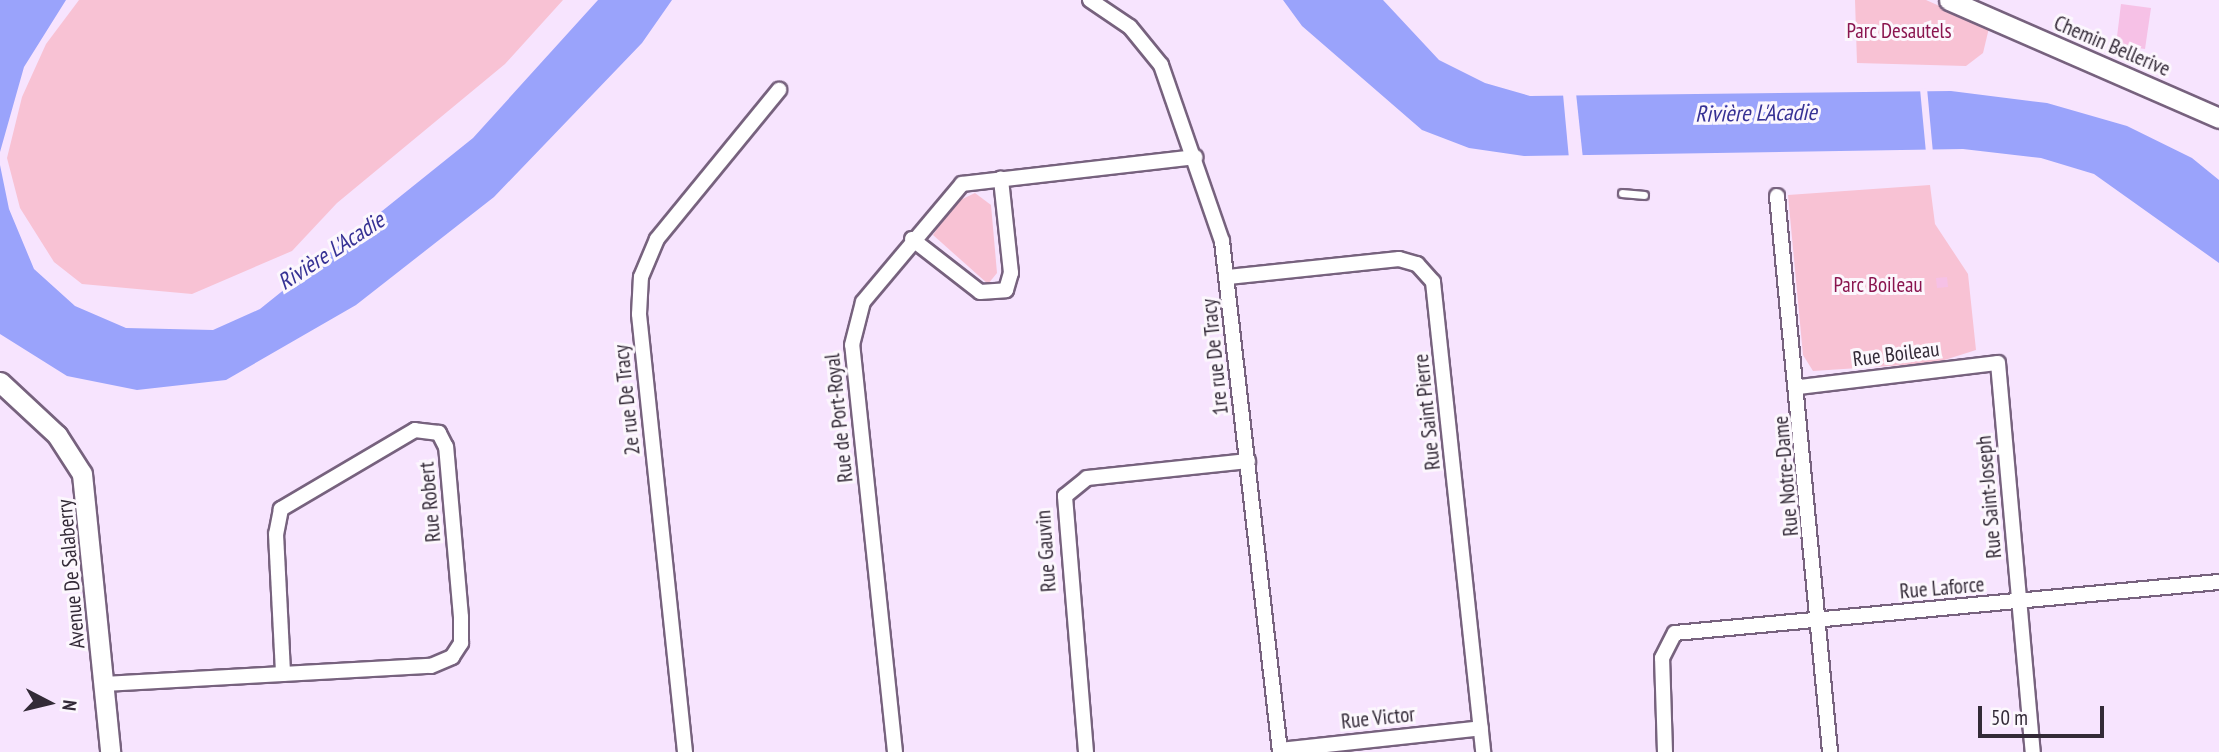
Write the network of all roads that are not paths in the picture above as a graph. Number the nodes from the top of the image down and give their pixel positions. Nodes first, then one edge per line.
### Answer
1 (1090, 0) edge
2 (1948, 0) edge
3 (779, 90) dead end
4 (2219, 118) edge
5 (1195, 157) junction
6 (1001, 179) junction
7 (1622, 193) dead end
8 (1644, 195) dead end
9 (1777, 196) dead end
10 (912, 239) junction
11 (1228, 277) junction
12 (1998, 363) joint
13 (0, 382) edge
14 (1799, 387) junction
15 (1248, 461) junction
16 (2219, 582) edge
17 (2020, 601) junction
18 (1818, 620) junction
19 (283, 674) junction
20 (104, 684) junction
21 (1481, 728) junction
22 (1280, 751) edge
23 (110, 752) edge
24 (685, 752) edge
25 (895, 752) edge
26 (1087, 752) edge
27 (1483, 752) edge
28 (1665, 752) edge
29 (1830, 752) edge
30 (2033, 752) edge

1 - 5 street, 1re rue De Tracy
2 - 4 street, Chemin Bellerive
3 - 24 street, 2e rue De Tracy
5 - 6 street, Rue de Port-Royal
5 - 11 street, 1re rue De Tracy
6 - 10 street, Rue de Port-Royal
6 - 10 street
7 - 8 lane
9 - 14 street, Rue Notre-Dame
10 - 25 street, Rue de Port-Royal
11 - 15 street, 1re rue De Tracy
11 - 21 street, Rue Saint Pierre
12 - 14 street, Rue Boileau
12 - 17 street, Rue Saint-Joseph
13 - 20 street, Avenue De Salaberry
14 - 18 street, Rue Notre-Dame
15 - 22 street, 1re rue De Tracy
15 - 26 street, Rue Gauvin
16 - 17 street, Rue Laforce
17 - 18 street, Rue Laforce
17 - 30 street, Rue Saint-Joseph
18 - 28 street, Rue Laforce
18 - 29 street, Rue Notre-Dame
19 - 19 street, Rue Robert
19 - 20 street, Rue Robert
20 - 23 street, Avenue De Salaberry
21 - 22 street, Rue Victor
21 - 27 street, Rue Saint Pierre

